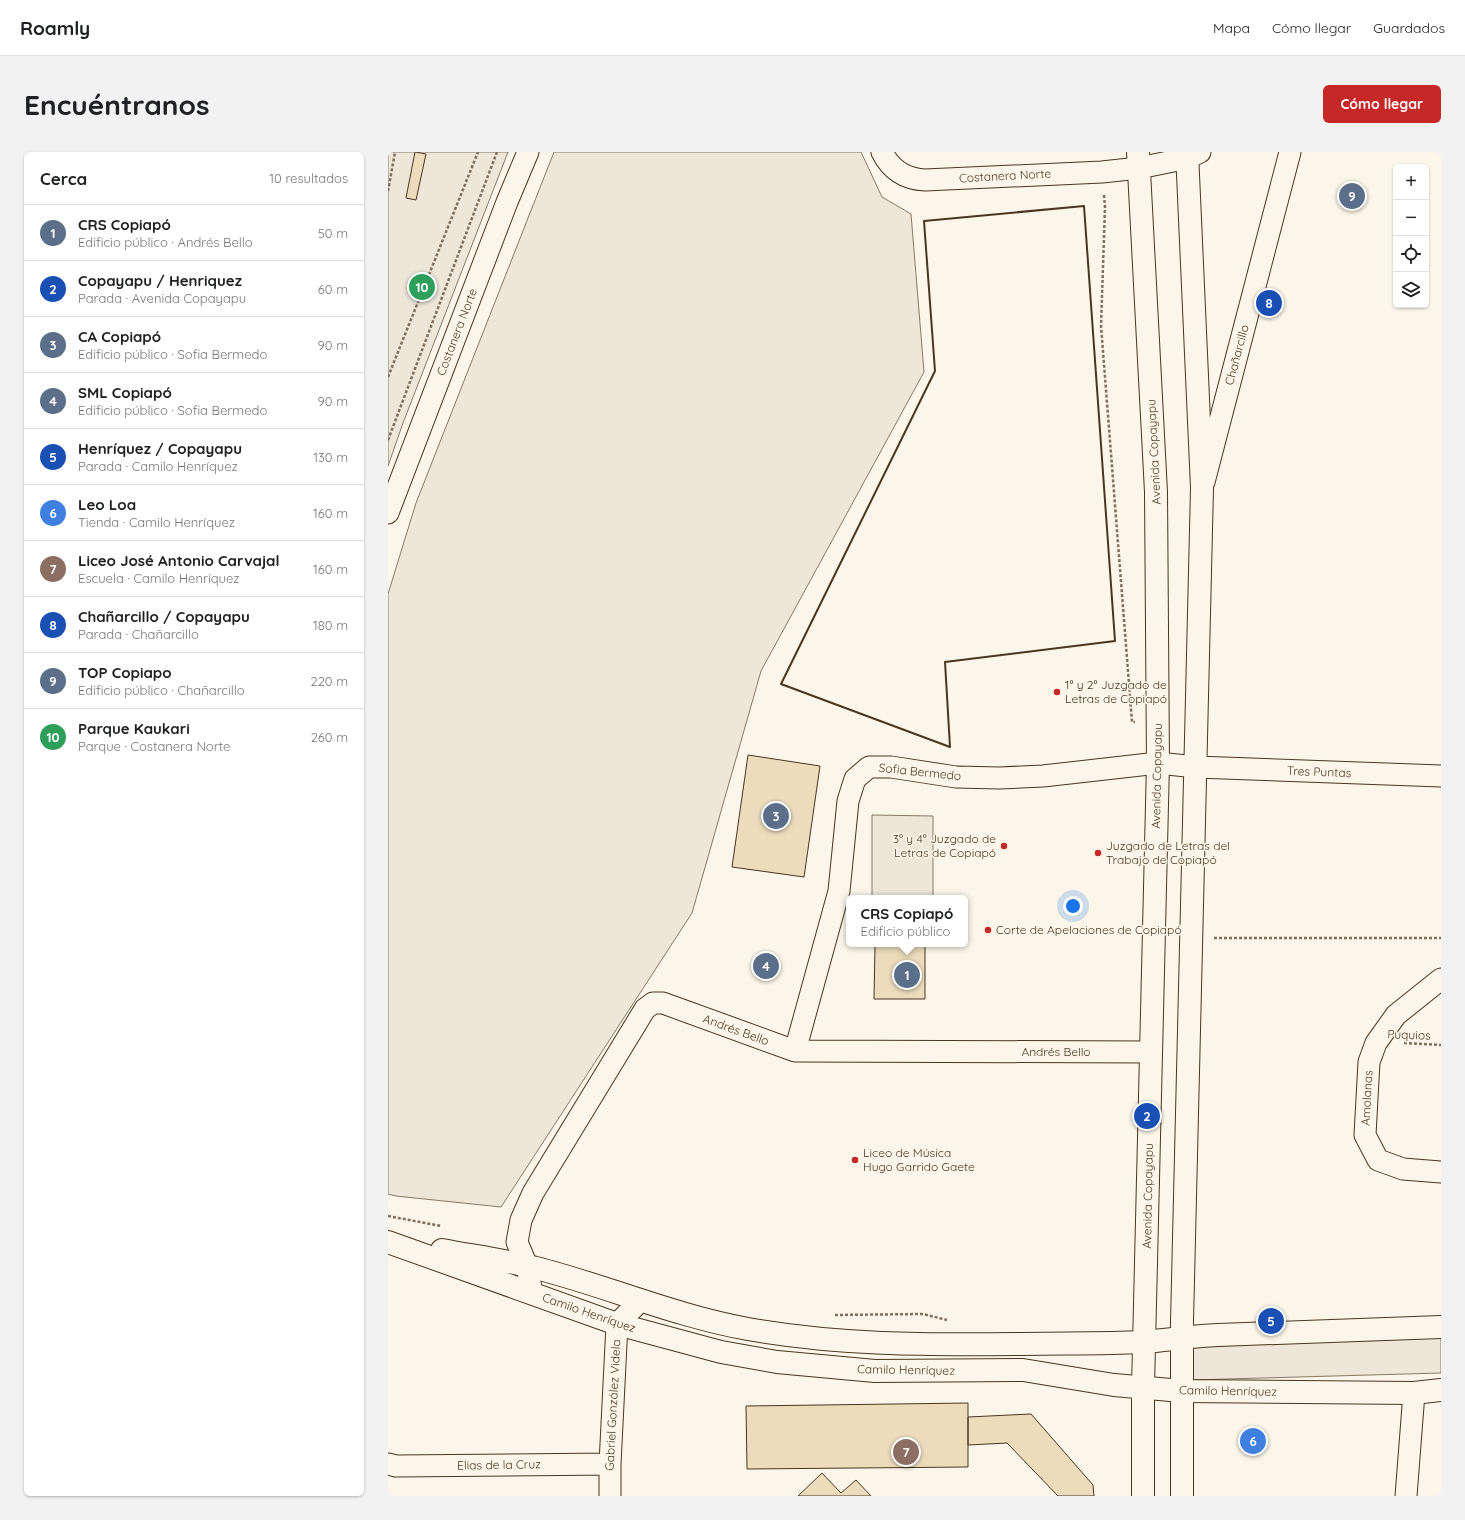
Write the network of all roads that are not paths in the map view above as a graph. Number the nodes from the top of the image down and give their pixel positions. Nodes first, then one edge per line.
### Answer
1 (528, 152) edge
2 (882, 152) edge
3 (1290, 152) edge
4 (1191, 154) edge
5 (1138, 160) edge
6 (1202, 488) junction
7 (388, 513) edge
8 (1158, 763) junction
9 (1196, 767) junction
10 (1441, 776) edge
11 (1441, 979) edge
12 (795, 1051) junction
13 (1151, 1052) junction
14 (1441, 1172) edge
15 (388, 1241) edge
16 (526, 1266) junction
17 (532, 1293) junction
18 (641, 1300) junction
19 (618, 1324) junction
20 (1441, 1327) edge
21 (1182, 1337) junction
22 (1144, 1342) junction
23 (1143, 1387) junction
24 (1441, 1390) edge
25 (1182, 1392) junction
26 (1414, 1393) junction
27 (388, 1464) edge
28 (610, 1464) junction
29 (610, 1496) edge
30 (1143, 1496) edge
31 (1182, 1496) edge
32 (1406, 1496) edge

1 - 7 street, Costanera Norte
2 - 5 street, Costanera Norte
3 - 6 street, Chañarcillo
4 - 5 street
4 - 6 main road
5 - 8 main road, Avenida Copayapu
6 - 9 main road
8 - 9 street, Sofia Bermedo
8 - 12 street, Sofia Bermedo
8 - 13 main road, Avenida Copayapu
9 - 10 street, Tres Puntas
9 - 21 main road
11 - 14 street, Amolanas
12 - 13 street, Andrés Bello
12 - 16 street, Andrés Bello
13 - 22 main road, Avenida Copayapu
15 - 16 main road, Camilo Henríquez
15 - 17 main road, Camilo Henríquez
16 - 17 street, Andrés Bello
16 - 18 main road, Camilo Henríquez
17 - 19 main road, Camilo Henríquez
18 - 19 street, Gabriel González Videla
18 - 22 main road, Camilo Henríquez
19 - 23 main road, Camilo Henríquez
19 - 28 street, Gabriel González Videla
20 - 21 main road, Camilo Henríquez
21 - 22 main road, Camilo Henríquez
21 - 25 main road
22 - 23 main road, Avenida Copayapu
23 - 25 main road, Camilo Henríquez
23 - 30 main road, Avenida Copayapu
24 - 26 main road, Camilo Henríquez
25 - 26 main road, Camilo Henríquez
25 - 31 main road
26 - 32 street
27 - 28 street, Elias de la Cruz
28 - 29 street, Gabriel González Videla

